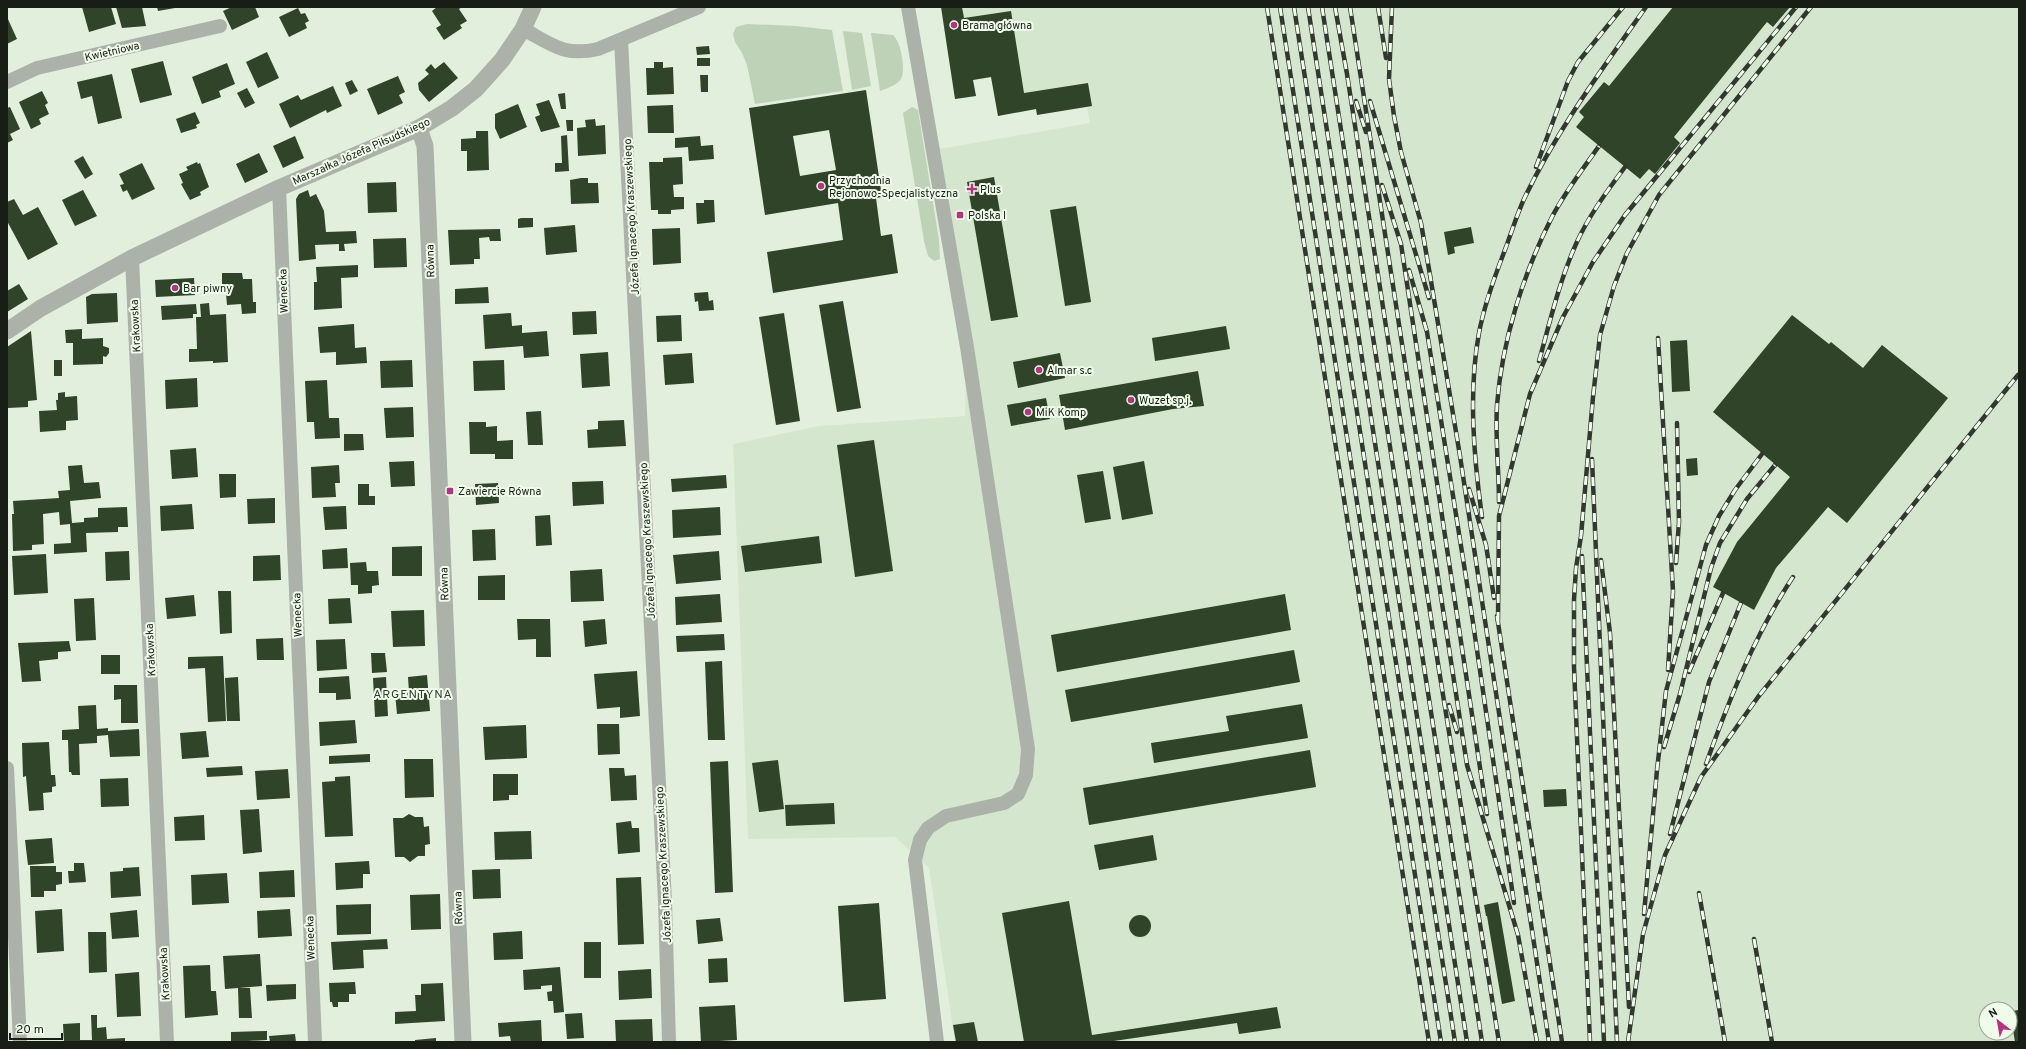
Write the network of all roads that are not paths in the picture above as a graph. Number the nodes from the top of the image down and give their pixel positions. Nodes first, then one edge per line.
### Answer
1 (533, 7) edge
2 (699, 7) edge
3 (908, 7) edge
4 (220, 26) dead end
5 (523, 29) junction
6 (621, 40) junction
7 (7, 82) edge
8 (419, 128) junction
9 (279, 188) junction
10 (132, 258) junction
11 (7, 332) edge
12 (7, 768) edge
13 (20, 1042) edge
14 (167, 1042) edge
15 (315, 1042) edge
16 (463, 1042) edge
17 (669, 1042) edge
18 (937, 1042) edge

1 - 5 street, Marszałka Józefa Piłsudskiego
2 - 6 street
3 - 18 street
4 - 7 street, Kwietniowa
5 - 6 street
5 - 8 street, Marszałka Józefa Piłsudskiego
6 - 17 street, Józefa Ignacego Kraszewskiego
8 - 9 street, Marszałka Józefa Piłsudskiego
8 - 16 street, Równa
9 - 10 street, Marszałka Józefa Piłsudskiego
9 - 15 street, Wenecka
10 - 11 street, Marszałka Józefa Piłsudskiego
10 - 14 street, Krakowska
12 - 13 street

